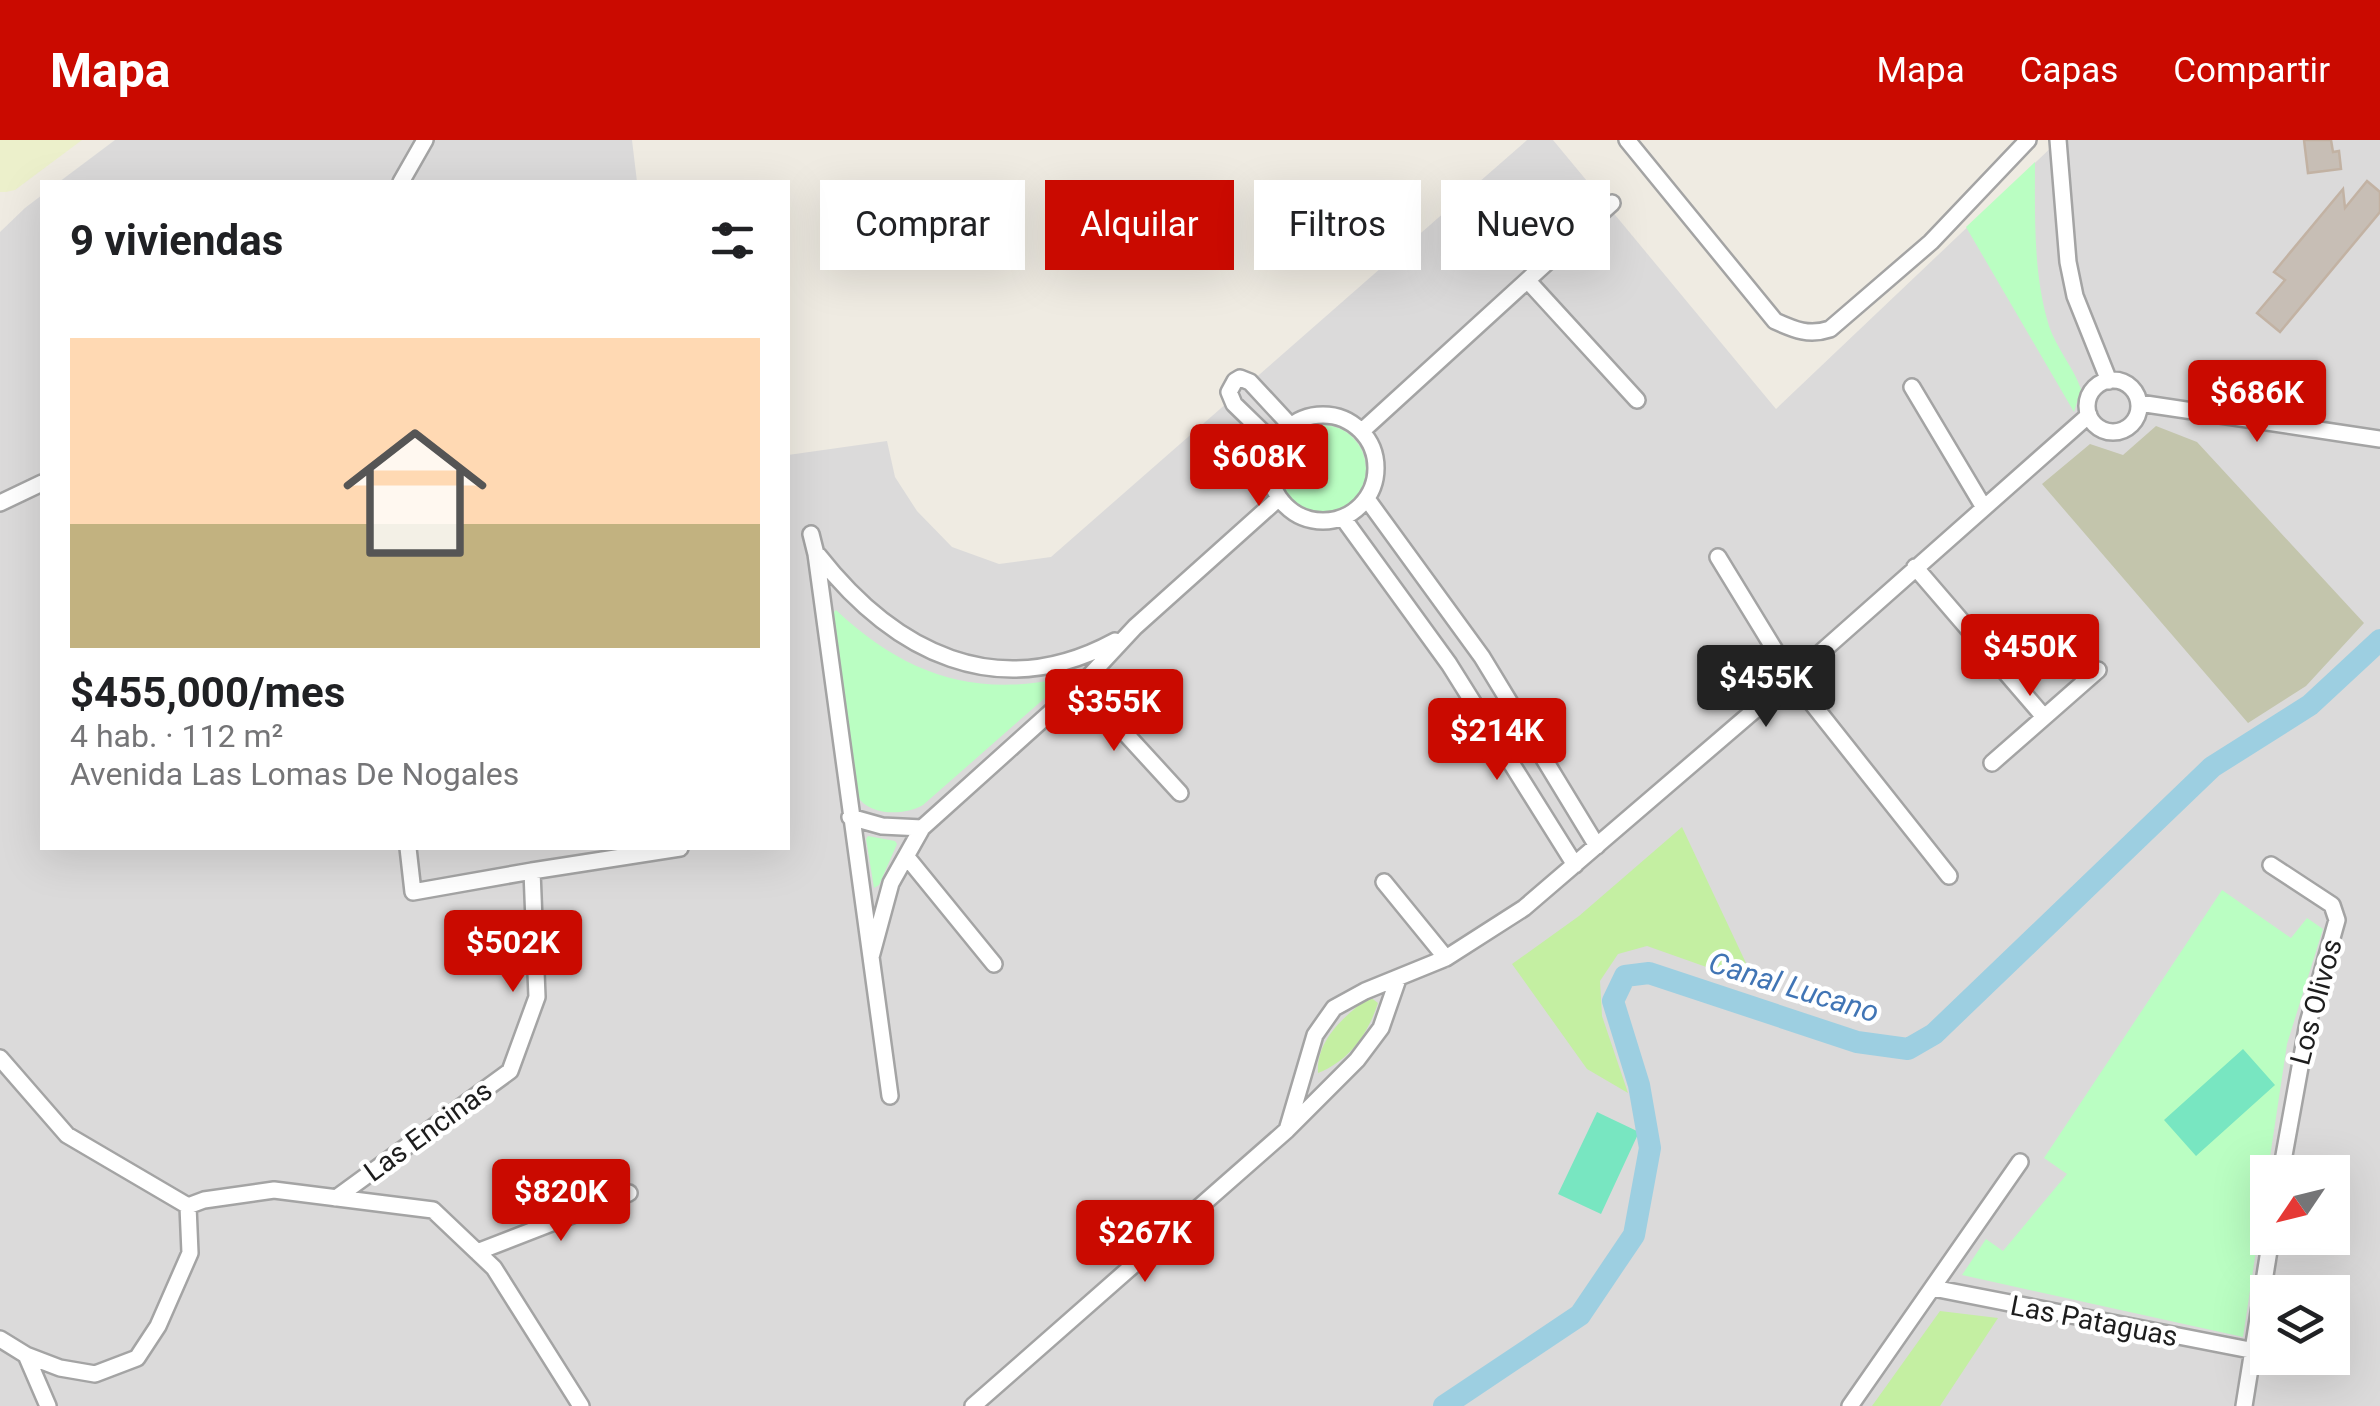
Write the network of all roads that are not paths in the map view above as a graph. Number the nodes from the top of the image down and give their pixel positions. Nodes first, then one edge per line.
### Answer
1 (425, 140) edge
2 (1627, 140) edge
3 (2028, 140) edge
4 (2058, 140) edge
5 (401, 180) edge
6 (1612, 203) dead end
7 (1529, 282) junction
8 (2109, 380) junction
9 (1912, 388) dead end
10 (1637, 400) dead end
11 (2139, 403) junction
12 (2089, 415) junction
13 (1290, 426) junction
14 (1362, 431) junction
15 (2380, 440) edge
16 (1275, 444) junction
17 (40, 484) edge
18 (1278, 498) junction
19 (1367, 499) junction
20 (0, 503) edge
21 (1983, 506) junction
22 (1343, 518) junction
23 (811, 534) dead end
24 (816, 554) junction
25 (1718, 557) dead end
26 (1915, 568) junction
27 (1452, 613) junction
28 (1135, 627) junction
29 (1427, 631) junction
30 (2098, 670) dead end
31 (1792, 678) junction
32 (1081, 685) junction
33 (2044, 717) junction
34 (1522, 722) junction
35 (1496, 738) junction
36 (1992, 763) dead end
37 (1180, 794) dead end
38 (850, 817) junction
39 (922, 828) junction
40 (1597, 846) junction
41 (408, 850) edge
42 (667, 850) edge
43 (906, 856) junction
44 (1575, 864) junction
45 (2271, 864) dead end
46 (532, 870) junction
47 (1949, 876) dead end
48 (1384, 882) dead end
49 (871, 957) junction
50 (1446, 958) junction
51 (994, 964) dead end
52 (1398, 979) junction
53 (0, 1058) edge
54 (890, 1096) dead end
55 (1287, 1130) junction
56 (2283, 1155) edge
57 (2020, 1162) dead end
58 (629, 1194) dead end
59 (336, 1198) junction
60 (188, 1206) junction
61 (478, 1252) junction
62 (1933, 1288) junction
63 (0, 1338) edge
64 (2250, 1351) edge
65 (26, 1355) junction
66 (2250, 1375) edge
67 (48, 1406) edge
68 (581, 1406) edge
69 (973, 1406) edge
70 (1850, 1406) edge
71 (2244, 1406) edge

1 - 5 street
2 - 3 street
4 - 8 street
6 - 7 street
7 - 10 street
7 - 14 street
8 - 11 street
8 - 12 street
9 - 21 street
11 - 12 street
11 - 15 street
12 - 21 street
13 - 14 street
13 - 16 street
13 - 16 street
14 - 19 street
16 - 18 street
17 - 20 street
18 - 22 street
18 - 28 street
19 - 22 street
19 - 27 street
21 - 26 street
22 - 29 street
23 - 24 street
24 - 28 street
24 - 38 street
25 - 31 street
26 - 31 street
26 - 33 street
27 - 29 street
27 - 34 street
28 - 32 street
29 - 35 street
30 - 33 street
31 - 40 street
31 - 47 street
32 - 37 street
32 - 39 street
33 - 36 street
34 - 35 street
34 - 40 street
35 - 44 street
38 - 39 street
38 - 49 street
39 - 43 street
40 - 44 street
41 - 46 street
42 - 46 street
43 - 49 street
43 - 51 street
44 - 50 street
45 - 56 street, Los Olivos
46 - 59 street, Las Encinas
48 - 50 street
49 - 54 street
50 - 52 street
52 - 55 street
52 - 55 street
53 - 60 street
55 - 69 street
57 - 62 street
58 - 61 street
59 - 60 street
59 - 61 street
60 - 65 street
61 - 68 street
62 - 64 street, Las Pataguas
62 - 70 street
63 - 65 street
65 - 67 street
66 - 71 street

